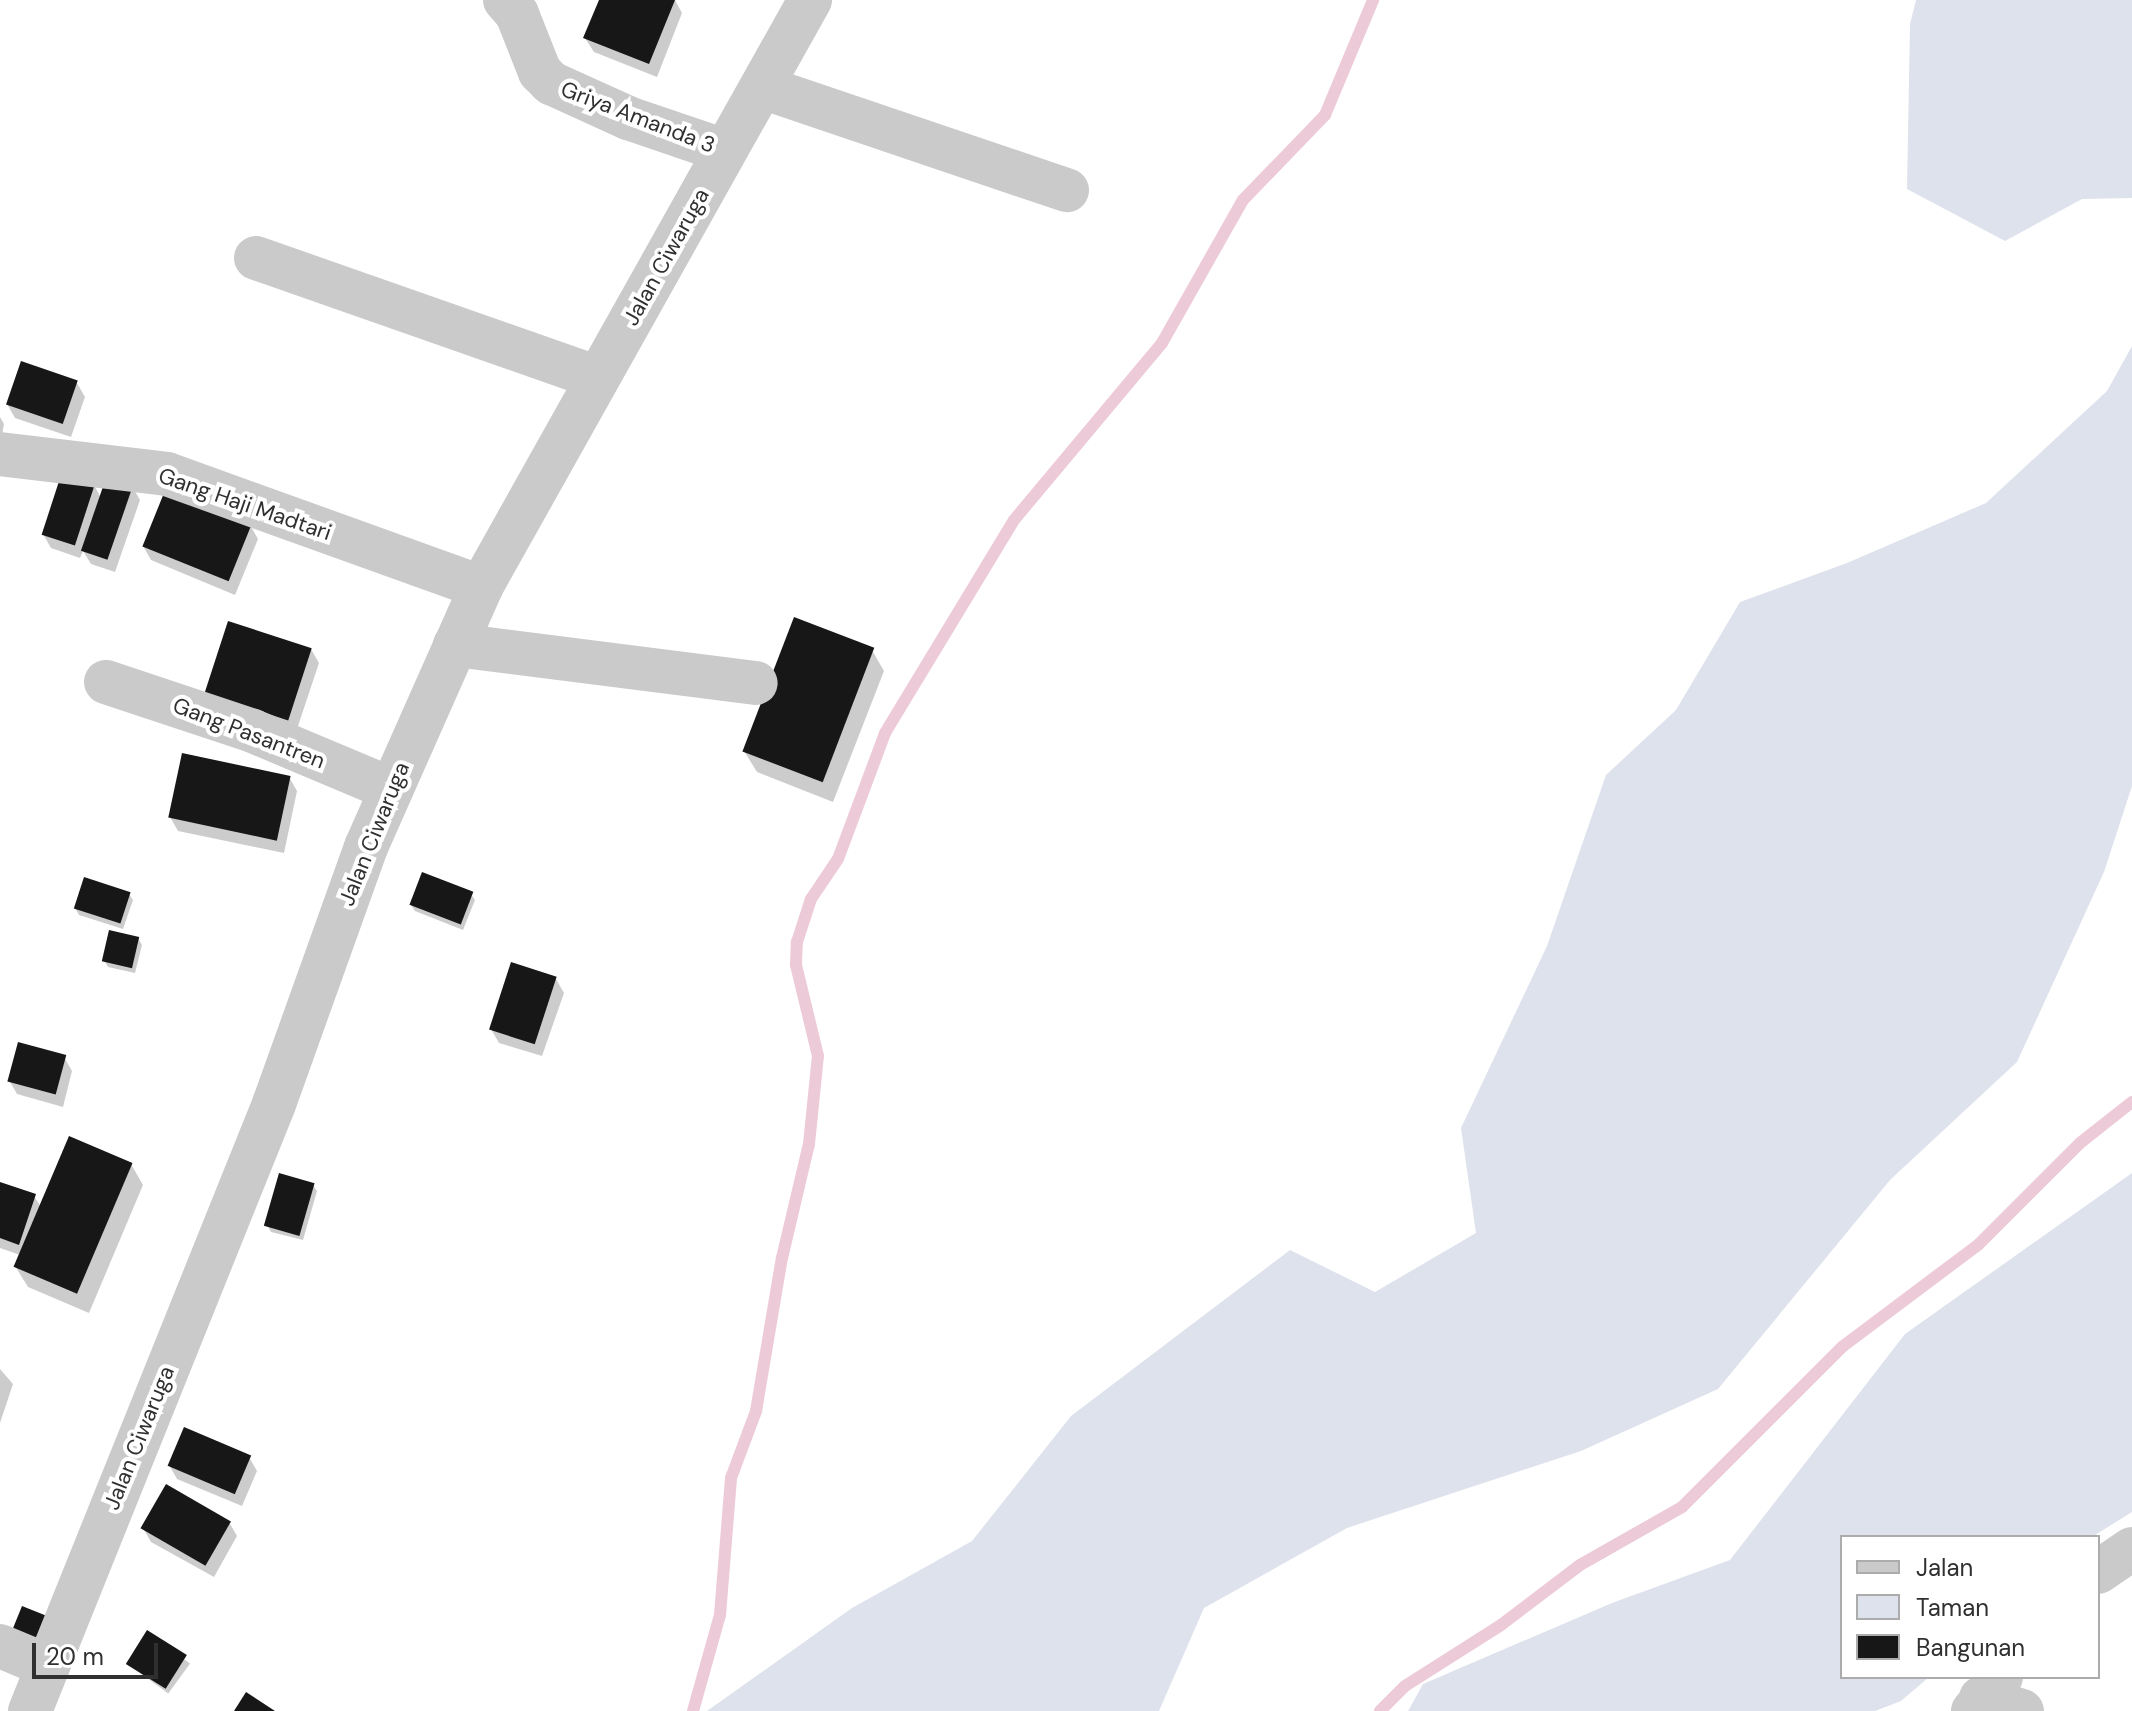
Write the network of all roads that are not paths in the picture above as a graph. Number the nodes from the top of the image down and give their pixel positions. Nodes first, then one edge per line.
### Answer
1 (505, 0) edge
2 (810, 0) edge
3 (762, 87) junction
4 (725, 151) junction
5 (1067, 190) dead end
6 (256, 258) dead end
7 (598, 378) junction
8 (0, 454) edge
9 (481, 587) junction
10 (455, 645) junction
11 (106, 682) dead end
12 (756, 683) dead end
13 (391, 789) junction
14 (2132, 1549) edge
15 (2100, 1571) edge
16 (0, 1646) edge
17 (48, 1666) junction
18 (1985, 1695) edge
19 (30, 1711) edge
20 (2022, 1711) edge

1 - 4 street, Griya Amanda 3
2 - 3 street, Jalan Ciwaruga
3 - 4 street, Jalan Ciwaruga
3 - 5 street
4 - 7 street, Jalan Ciwaruga
6 - 7 street
7 - 9 street, Jalan Ciwaruga
8 - 9 street, Gang Haji Madtari
9 - 10 street, Jalan Ciwaruga
10 - 12 street
10 - 13 street, Jalan Ciwaruga
11 - 13 street, Gang Pasantren
13 - 17 street, Jalan Ciwaruga
14 - 15 street
16 - 17 street
17 - 19 street, Jalan Ciwaruga
18 - 20 street

